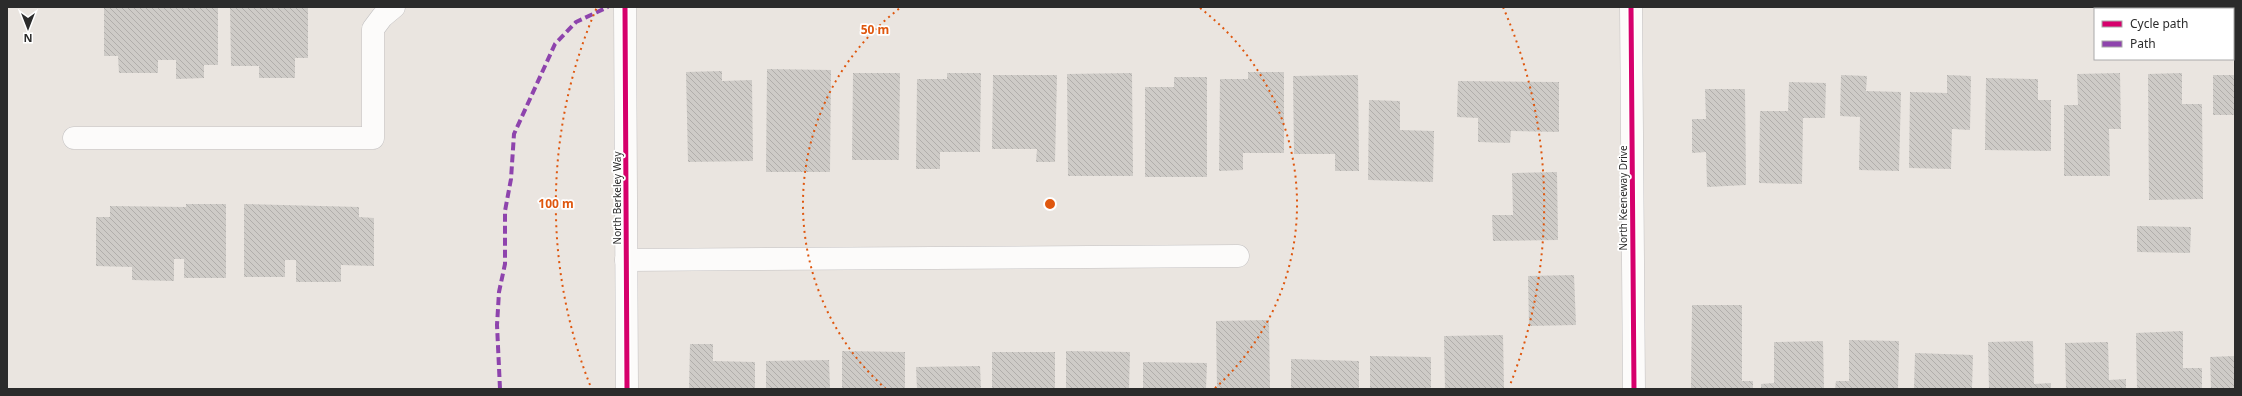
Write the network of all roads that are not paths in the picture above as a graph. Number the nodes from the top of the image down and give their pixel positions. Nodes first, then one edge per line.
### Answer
1 (394, 7) edge
2 (625, 7) edge
3 (1631, 7) edge
4 (74, 138) dead end
5 (1238, 256) dead end
6 (626, 260) junction
7 (627, 389) edge
8 (1634, 389) edge

1 - 4 street
2 - 6 street, North Berkeley Way
3 - 8 street, North Keeneway Drive
5 - 6 street
6 - 7 street, North Berkeley Way

